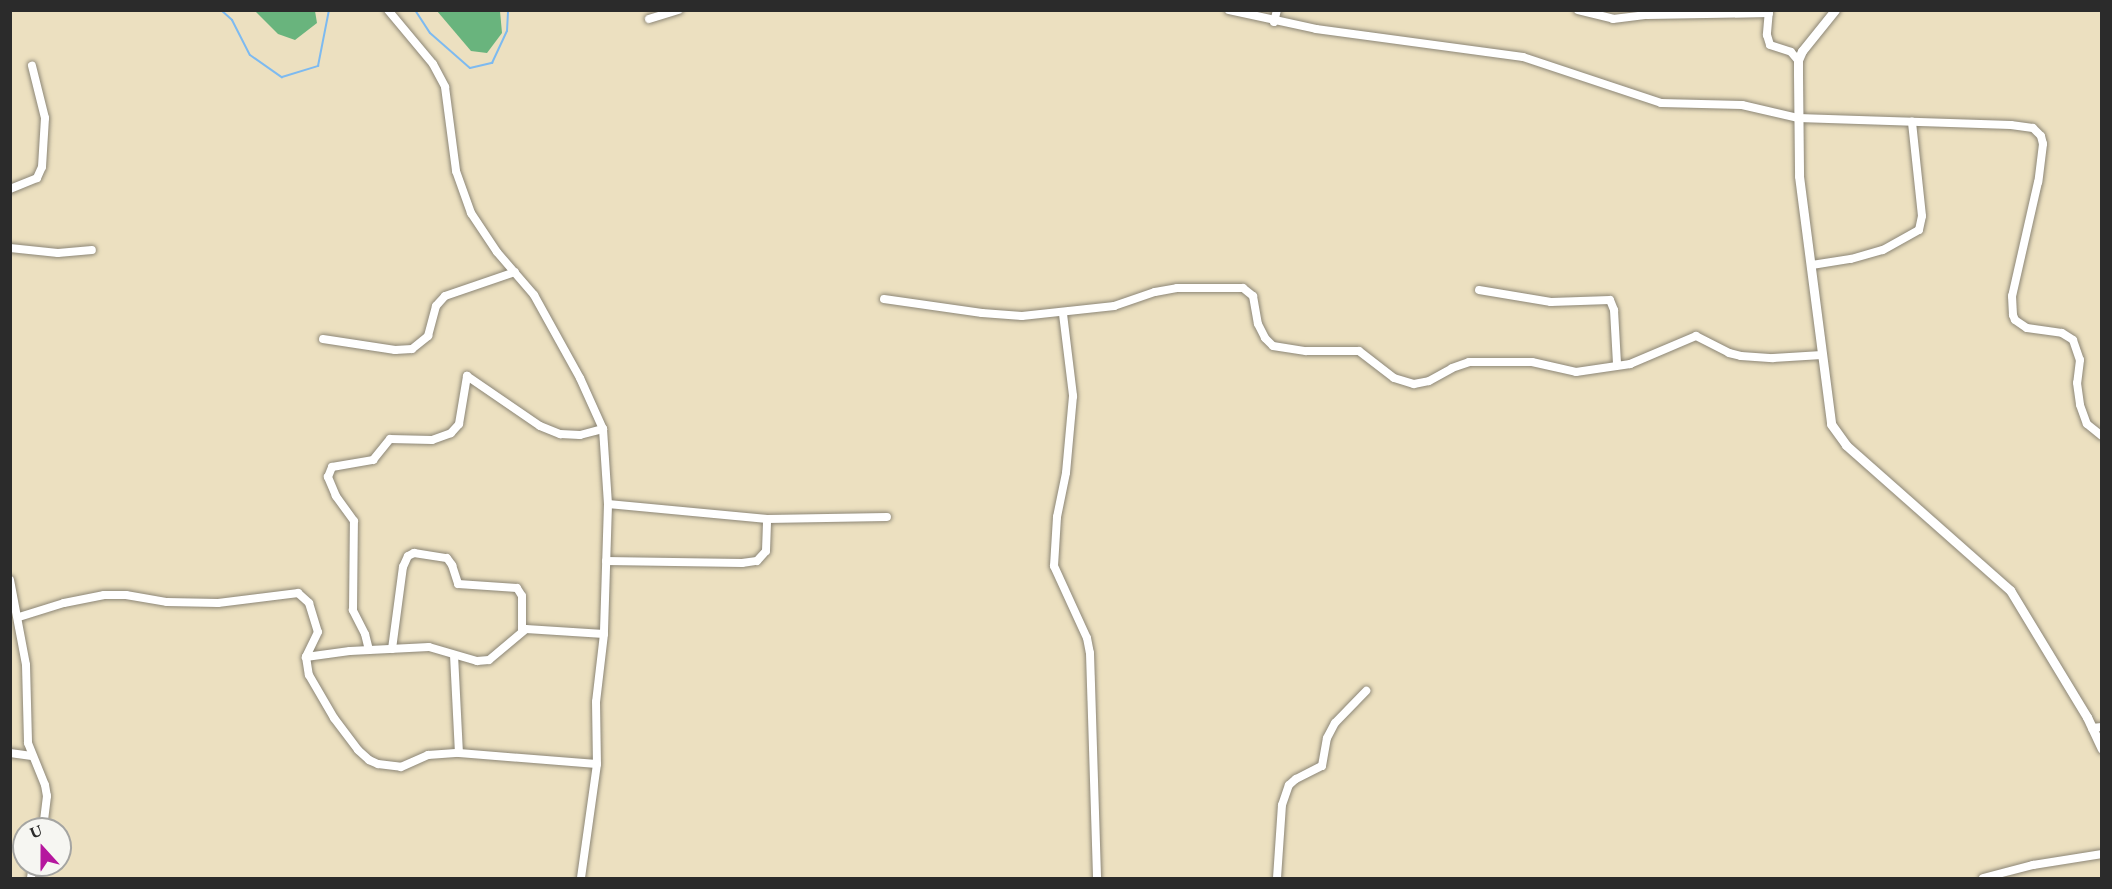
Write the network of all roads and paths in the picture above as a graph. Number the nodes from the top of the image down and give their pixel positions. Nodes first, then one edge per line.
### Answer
1 (388, 10) edge
2 (679, 10) edge
3 (1229, 10) edge
4 (1277, 10) edge
5 (1578, 10) edge
6 (1835, 10) edge
7 (1769, 12) edge
8 (649, 19) dead end
9 (1274, 22) junction
10 (1798, 60) junction
11 (32, 66) dead end
12 (1798, 118) junction
13 (1912, 122) junction
14 (10, 189) edge
15 (10, 248) edge
16 (92, 250) dead end
17 (1812, 265) junction
18 (515, 272) junction
19 (1479, 290) dead end
20 (884, 299) dead end
21 (1063, 314) junction
22 (323, 339) dead end
23 (1822, 356) junction
24 (1617, 364) junction
25 (603, 429) junction
26 (2102, 436) edge
27 (608, 504) junction
28 (887, 517) dead end
29 (767, 519) junction
30 (606, 561) junction
31 (10, 580) edge
32 (19, 617) junction
33 (522, 630) junction
34 (604, 634) junction
35 (392, 649) junction
36 (369, 650) junction
37 (454, 655) junction
38 (306, 657) junction
39 (1366, 691) dead end
40 (2097, 728) edge
41 (2102, 749) edge
42 (10, 753) edge
43 (459, 753) junction
44 (32, 756) junction
45 (597, 764) junction
46 (44, 817) edge
47 (2102, 854) edge
48 (581, 879) edge
49 (1097, 879) edge
50 (1277, 879) edge
51 (1983, 879) edge

1 - 18 street
2 - 8 street
3 - 9 street
4 - 9 street
5 - 7 street
6 - 10 street
7 - 10 street
9 - 12 street
10 - 12 street
11 - 14 street
12 - 13 street
12 - 17 street
13 - 17 street
13 - 26 street
15 - 16 street
17 - 23 street
18 - 22 street
18 - 25 street
19 - 24 street
20 - 21 street
21 - 24 street
21 - 49 street
23 - 24 street
23 - 40 street
25 - 27 street
25 - 36 street
27 - 29 street
27 - 30 street
28 - 29 street
29 - 30 street
30 - 34 street
31 - 32 street
32 - 38 street
32 - 44 street
33 - 34 street
33 - 35 street
33 - 37 street
34 - 45 street
35 - 36 street
35 - 37 street
36 - 38 street
37 - 43 street
38 - 43 street
39 - 50 street
40 - 41 street
42 - 44 street
43 - 45 street
44 - 46 street
45 - 48 street
47 - 51 street

